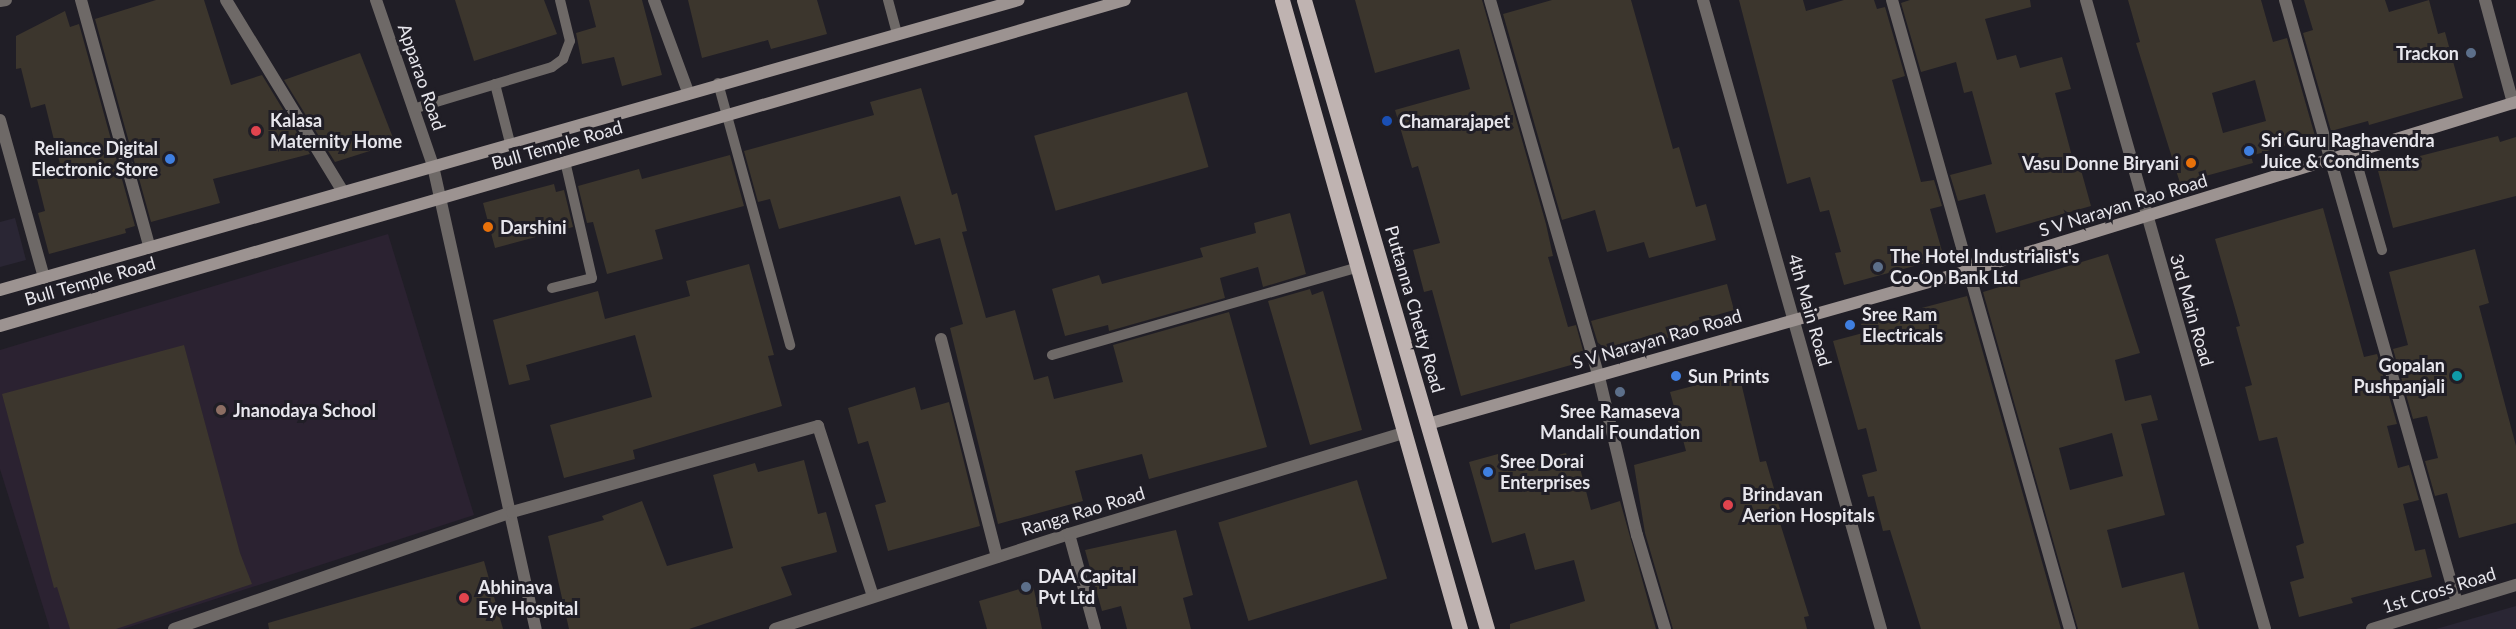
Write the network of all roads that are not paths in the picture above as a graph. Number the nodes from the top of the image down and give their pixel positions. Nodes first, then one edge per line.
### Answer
1 (6, 0) edge
2 (81, 0) edge
3 (226, 0) edge
4 (376, 0) edge
5 (560, 0) edge
6 (654, 0) edge
7 (888, 0) edge
8 (1019, 0) edge
9 (1125, 0) edge
10 (1282, 0) edge
11 (1304, 0) edge
12 (1490, 0) edge
13 (1703, 0) edge
14 (1892, 0) edge
15 (2086, 0) edge
16 (2285, 0) edge
17 (2485, 0) edge
18 (0, 1) edge
19 (897, 34) junction
20 (718, 83) junction
21 (495, 84) junction
22 (688, 92) junction
23 (2515, 102) edge
24 (413, 109) junction
25 (728, 114) junction
26 (0, 120) edge
27 (510, 143) junction
28 (2354, 153) junction
29 (2329, 160) junction
30 (565, 161) junction
31 (433, 165) junction
32 (343, 192) junction
33 (441, 197) junction
34 (2147, 217) junction
35 (150, 248) junction
36 (2382, 250) dead end
37 (1356, 268) junction
38 (1968, 271) junction
39 (44, 278) junction
40 (552, 288) dead end
41 (0, 290) edge
42 (1794, 319) junction
43 (0, 326) edge
44 (941, 339) dead end
45 (790, 345) dead end
46 (1052, 355) dead end
47 (1598, 374) junction
48 (1428, 424) junction
49 (1404, 433) junction
50 (512, 512) junction
51 (1069, 534) junction
52 (997, 557) junction
53 (2516, 585) edge
54 (873, 596) junction
55 (2457, 603) junction
56 (174, 629) edge
57 (536, 629) edge
58 (775, 629) edge
59 (1095, 629) edge
60 (1460, 629) edge
61 (1487, 629) edge
62 (1665, 629) edge
63 (1881, 629) edge
64 (2070, 629) edge
65 (2265, 629) edge
66 (2372, 629) edge

1 - 18 street
2 - 35 street
3 - 32 street
4 - 24 street, Apparao Road
5 - 21 lane
6 - 22 street
7 - 19 lane
8 - 19 main road, Bull Temple Road
9 - 25 main road, Bull Temple Road
10 - 37 main road
11 - 48 main road, Puttanna Chetty Road
12 - 47 street
13 - 42 street, 4th Main Road
14 - 38 street
15 - 34 street, 3rd Main Road
16 - 29 street
17 - 23 street
19 - 20 main road, Bull Temple Road
20 - 22 main road, Bull Temple Road
20 - 25 lane
21 - 24 lane
21 - 27 lane
22 - 27 main road, Bull Temple Road
23 - 28 main road, S V Narayan Rao Road
24 - 31 street, Apparao Road
25 - 30 main road, Bull Temple Road
25 - 45 lane
26 - 39 street
27 - 31 main road, Bull Temple Road
28 - 29 main road, S V Narayan Rao Road
28 - 36 lane
29 - 34 main road, S V Narayan Rao Road
29 - 55 street
30 - 33 main road, Bull Temple Road
30 - 40 lane
31 - 32 main road, Bull Temple Road
31 - 33 street, Apparao Road
32 - 35 main road, Bull Temple Road
33 - 43 main road, Bull Temple Road
33 - 50 street, Apparao Road
34 - 38 main road, S V Narayan Rao Road
34 - 65 street, 3rd Main Road
35 - 39 main road, Bull Temple Road
37 - 46 lane
37 - 49 main road
38 - 42 main road, S V Narayan Rao Road
38 - 64 street
39 - 41 main road, Bull Temple Road
42 - 47 main road, S V Narayan Rao Road
42 - 63 street, 4th Main Road
44 - 52 street
47 - 48 main road, S V Narayan Rao Road
47 - 62 street
48 - 61 main road, Puttanna Chetty Road
49 - 51 street, Ranga Rao Road
49 - 60 main road
50 - 54 street
50 - 56 street
50 - 57 street, Apparao Road
51 - 52 street, Ranga Rao Road
51 - 59 street
52 - 54 street, Ranga Rao Road
53 - 55 street, 1st Cross Road
54 - 58 street, Ranga Rao Road
55 - 66 street, 1st Cross Road

